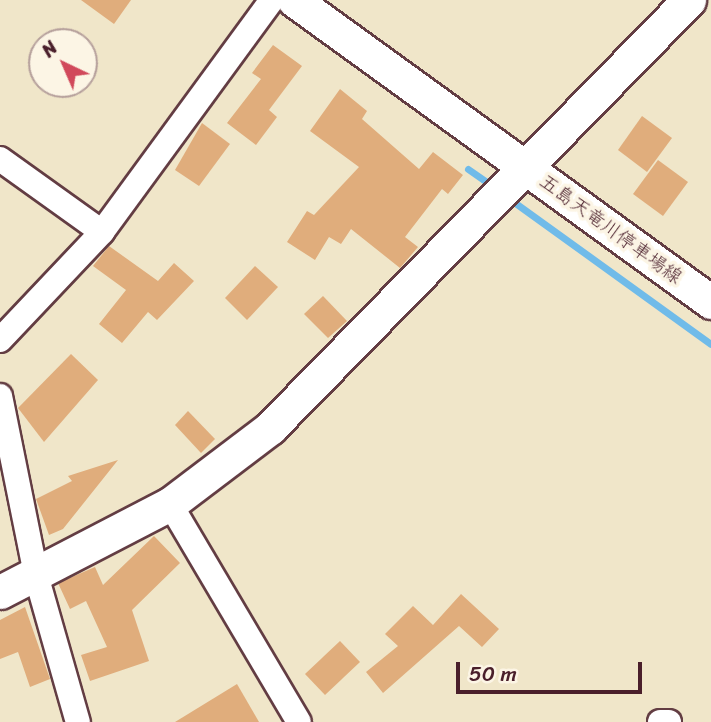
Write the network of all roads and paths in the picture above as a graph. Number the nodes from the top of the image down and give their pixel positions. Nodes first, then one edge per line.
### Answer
1 (272, 0) edge
2 (294, 0) edge
3 (689, 0) edge
4 (0, 159) edge
5 (529, 169) junction
6 (102, 232) junction
7 (711, 302) edge
8 (0, 340) edge
9 (0, 396) edge
10 (170, 505) junction
11 (36, 575) junction
12 (0, 592) edge
13 (78, 722) edge
14 (299, 722) edge
15 (660, 722) edge
16 (669, 722) edge

1 - 6 street
2 - 5 street
3 - 5 street, 五島天竜川停車場線
4 - 6 street
5 - 7 street, 五島天竜川停車場線
5 - 10 street
6 - 8 street
9 - 11 street
10 - 11 street
10 - 14 street
11 - 12 street
11 - 13 street
15 - 16 street

